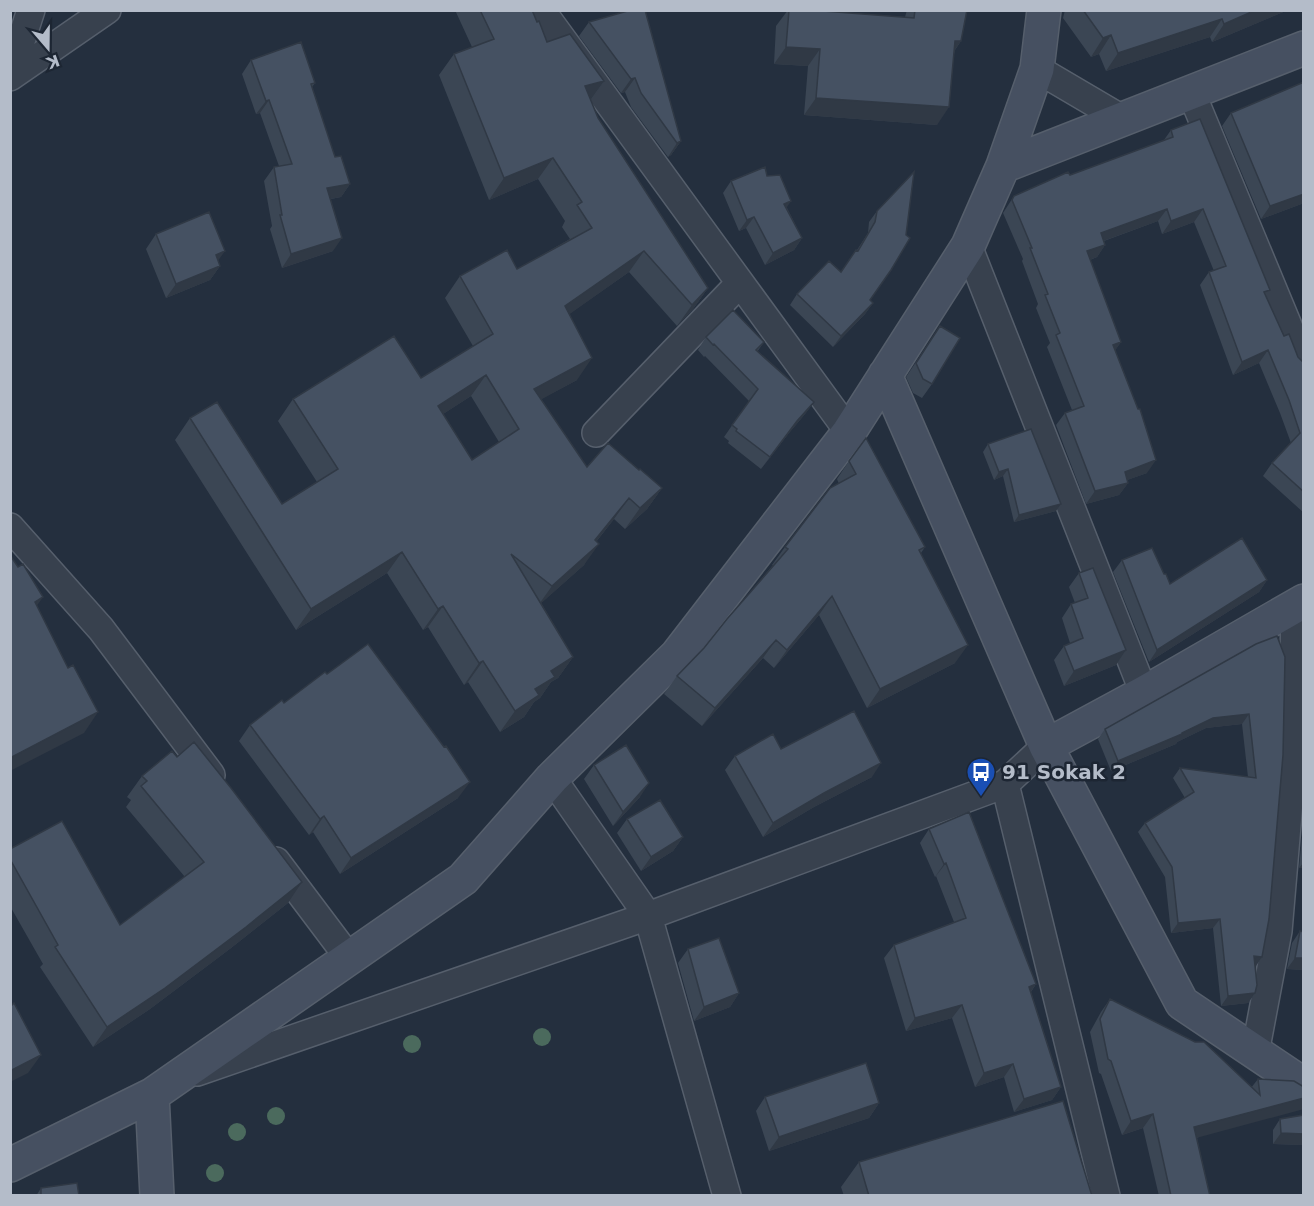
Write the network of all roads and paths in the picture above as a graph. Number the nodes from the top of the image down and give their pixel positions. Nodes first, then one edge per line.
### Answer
1 (32, 10) edge
2 (107, 10) edge
3 (541, 10) edge
4 (1044, 10) edge
5 (1304, 48) edge
6 (1037, 69) junction
7 (10, 76) edge
8 (1191, 92) junction
9 (1122, 119) junction
10 (1003, 166) junction
11 (968, 246) junction
12 (740, 283) junction
13 (1304, 364) edge
14 (885, 375) junction
15 (849, 432) junction
16 (596, 433) dead end
17 (10, 527) edge
18 (1299, 603) edge
19 (1144, 693) junction
20 (1046, 746) junction
21 (1298, 765) edge
22 (552, 778) junction
23 (1005, 784) junction
24 (229, 798) edge
25 (264, 845) edge
26 (648, 916) junction
27 (349, 958) junction
28 (1255, 1053) junction
29 (1304, 1086) edge
30 (163, 1088) junction
31 (10, 1165) edge
32 (157, 1196) edge
33 (727, 1196) edge
34 (1106, 1196) edge

1 - 7 street
2 - 7 street
3 - 12 street
4 - 6 street
5 - 8 street
6 - 9 street
6 - 10 street
8 - 9 street
8 - 13 street
9 - 10 street
10 - 11 street
11 - 14 street
11 - 19 street
12 - 15 street
12 - 16 street
14 - 15 street
14 - 20 street
15 - 22 street
17 - 24 street
18 - 19 street
18 - 21 street
19 - 20 street
20 - 23 street
20 - 28 street
21 - 28 street
22 - 26 street
22 - 27 street
23 - 26 street
23 - 34 street
25 - 27 street
26 - 30 street
26 - 33 street
27 - 30 street
28 - 29 street
30 - 31 street
30 - 32 street

